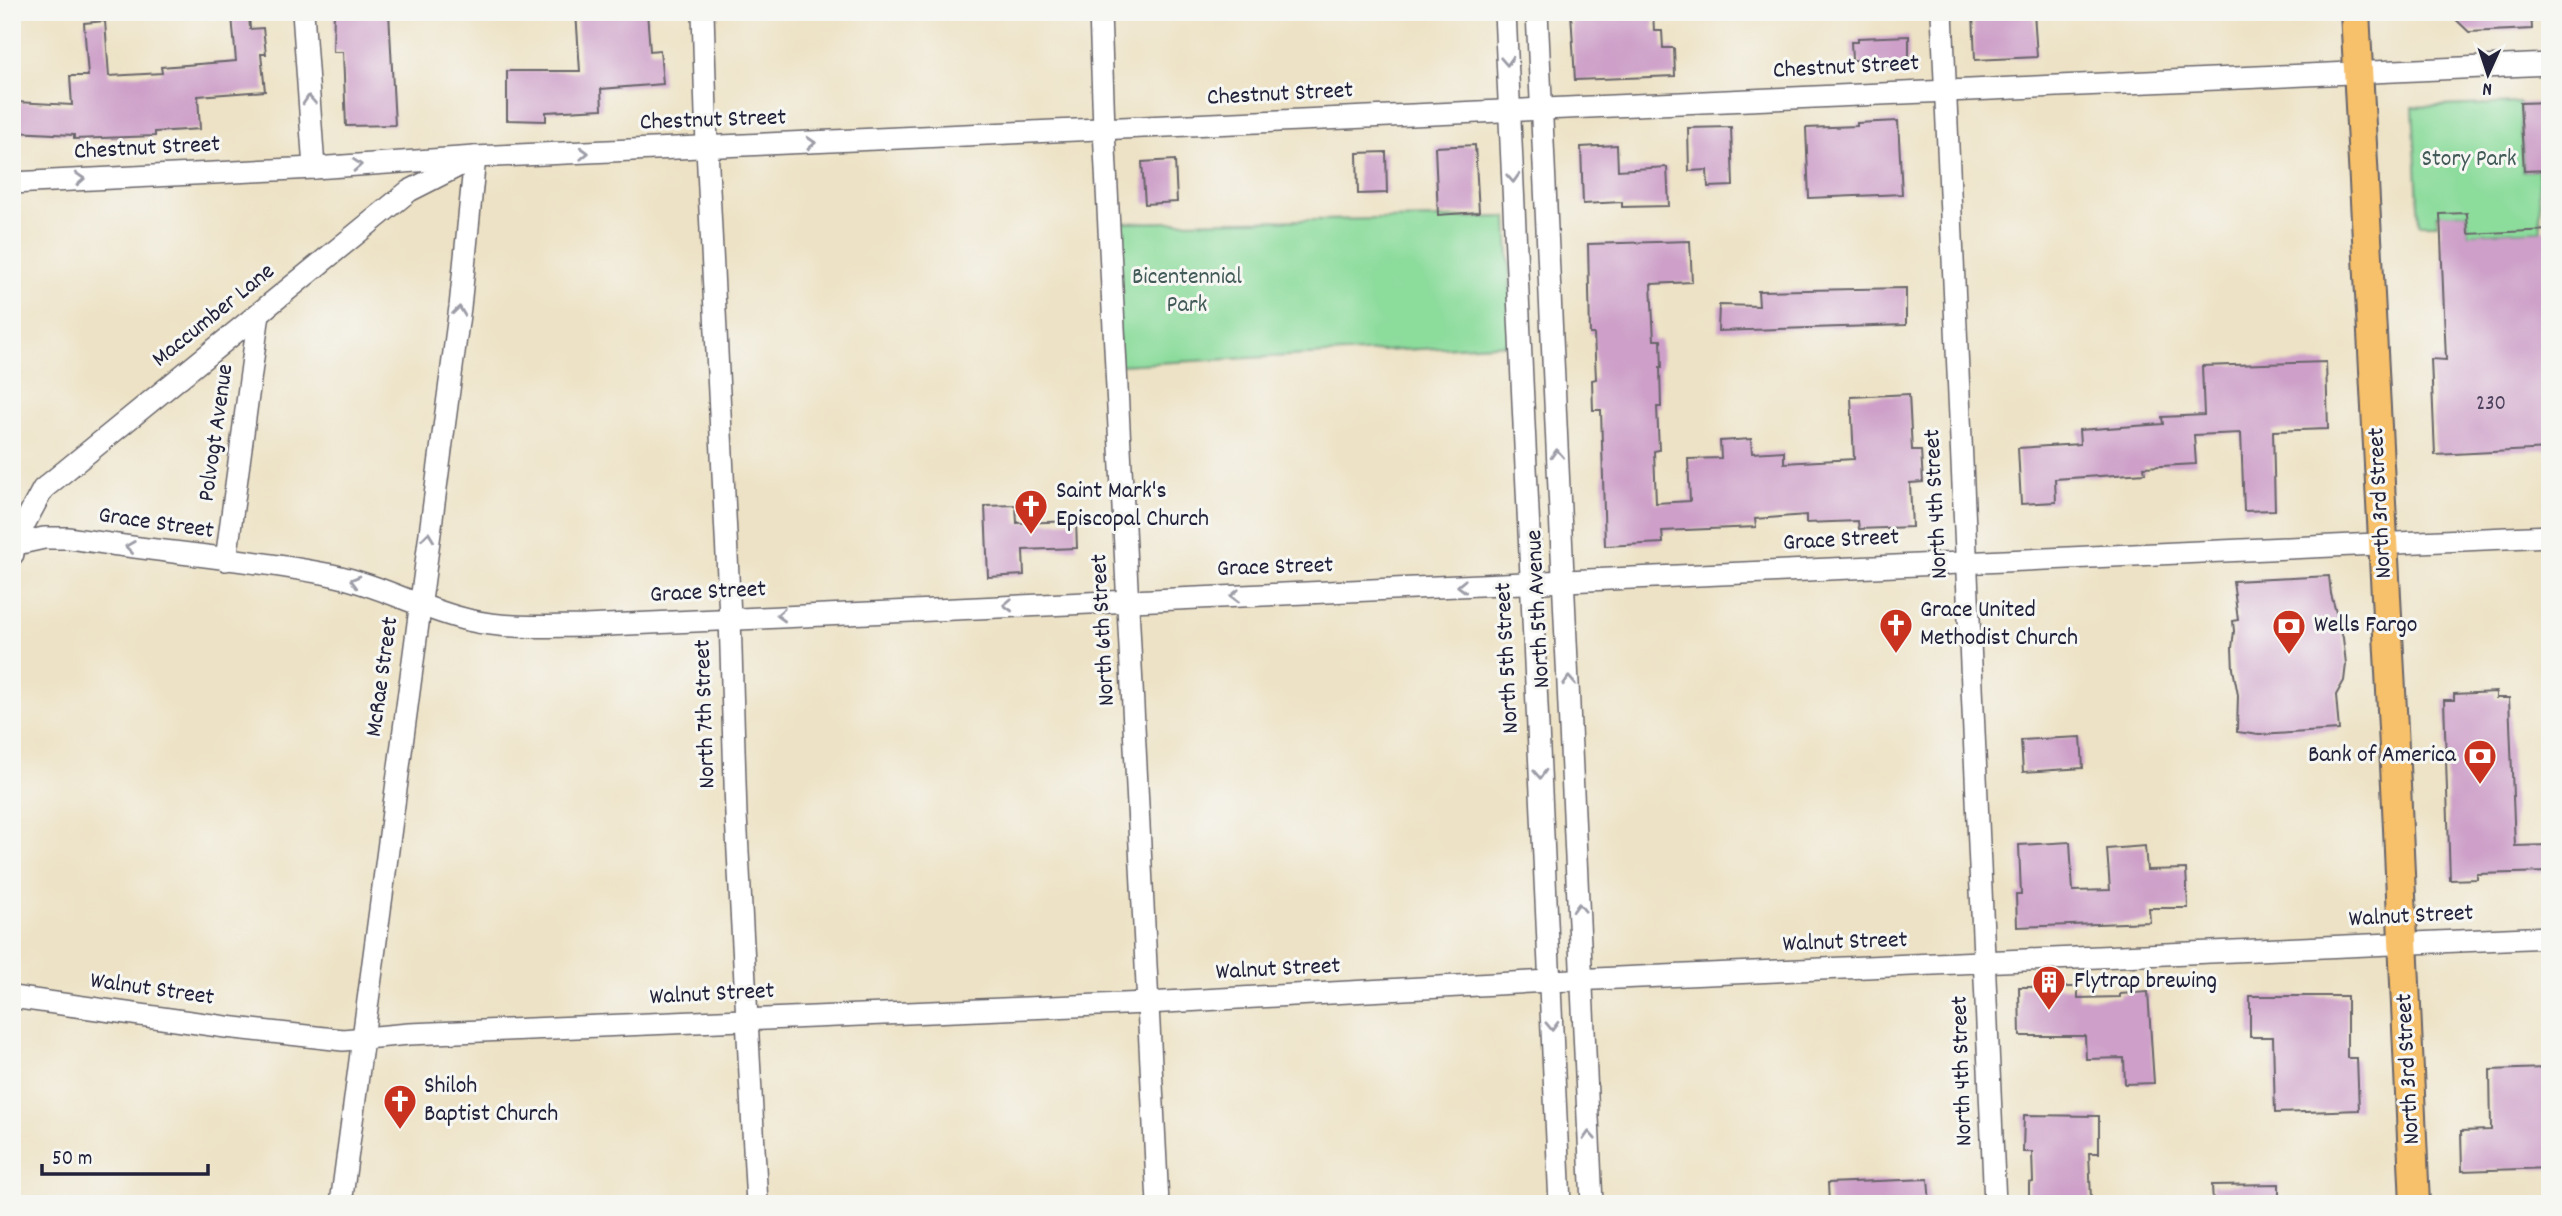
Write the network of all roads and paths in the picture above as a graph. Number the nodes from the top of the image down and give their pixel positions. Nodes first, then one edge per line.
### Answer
1 (303, 12) edge
2 (703, 12) edge
3 (1100, 12) edge
4 (1505, 12) edge
5 (1537, 12) edge
6 (1942, 12) edge
7 (2355, 12) edge
8 (2550, 64) edge
9 (2358, 73) junction
10 (1944, 90) junction
11 (1541, 108) junction
12 (1510, 110) junction
13 (1104, 129) junction
14 (707, 148) junction
15 (475, 157) junction
16 (314, 168) junction
17 (12, 183) edge
18 (259, 313) junction
19 (2550, 536) edge
20 (2383, 543) junction
21 (13, 550) edge
22 (226, 560) junction
23 (1967, 562) junction
24 (1563, 582) junction
25 (1531, 584) junction
26 (1129, 600) junction
27 (419, 604) junction
28 (730, 617) junction
29 (2550, 937) edge
30 (2402, 943) junction
31 (1984, 963) junction
32 (1581, 979) junction
33 (1550, 981) junction
34 (12, 997) edge
35 (1147, 1003) junction
36 (746, 1019) junction
37 (362, 1040) junction
38 (341, 1204) edge
39 (757, 1204) edge
40 (1158, 1204) edge
41 (1560, 1204) edge
42 (1592, 1204) edge
43 (1995, 1204) edge
44 (2415, 1204) edge

16 -> 1 street
2 - 14 street, North 7th Street
3 - 13 street, North 6th Street
4 -> 12 street
5 - 11 street, North 5th Avenue
6 - 10 street, North 4th Street
7 - 9 main road, North 3rd Street
8 - 9 street, Chestnut Street
9 - 10 street, Chestnut Street
9 - 20 main road, North 3rd Street
10 - 11 street, Chestnut Street
10 - 23 street, North 4th Street
11 - 12 street, Chestnut Street
24 -> 11 street, North 5th Avenue
12 - 13 street, Chestnut Street
12 -> 25 street, North 5th Street
14 -> 13 street, Chestnut Street
13 - 26 street, North 6th Street
15 -> 14 street, Chestnut Street
14 - 28 street, North 7th Street
16 -> 15 street, Chestnut Street
15 - 18 street, Maccumber Lane
27 -> 15 street, McRae Street
17 -> 16 street, Chestnut Street
18 - 21 street, Maccumber Lane
18 - 22 street, Polvogt Avenue
19 - 20 street, Grace Street
20 - 23 street, Grace Street
20 - 30 main road, North 3rd Street
22 -> 21 street, Grace Street
27 -> 22 street, Grace Street
23 - 24 street, Grace Street
23 - 31 street, North 4th Street
24 - 25 street, Grace Street
32 -> 24 street, North 5th Avenue
25 -> 26 street, Grace Street
25 -> 33 street, North 5th Street
26 -> 28 street, Grace Street
26 - 35 street, North 6th Street
27 - 28 street, Grace Street
27 - 37 street, McRae Street
28 - 36 street, North 7th Street
29 - 30 street, Walnut Street
30 - 31 street, Walnut Street
30 - 44 main road, North 3rd Street
31 - 32 street, Walnut Street
31 - 43 street, North 4th Street
32 - 33 street, Walnut Street
42 -> 32 street, North 5th Avenue
33 - 35 street, Walnut Street
33 -> 41 street, North 5th Street
34 - 37 street, Walnut Street
35 - 36 street, Walnut Street
35 - 40 street, North 6th Street
36 - 37 street, Walnut Street
36 - 39 street, North 7th Street
37 - 38 street, McRae Street

